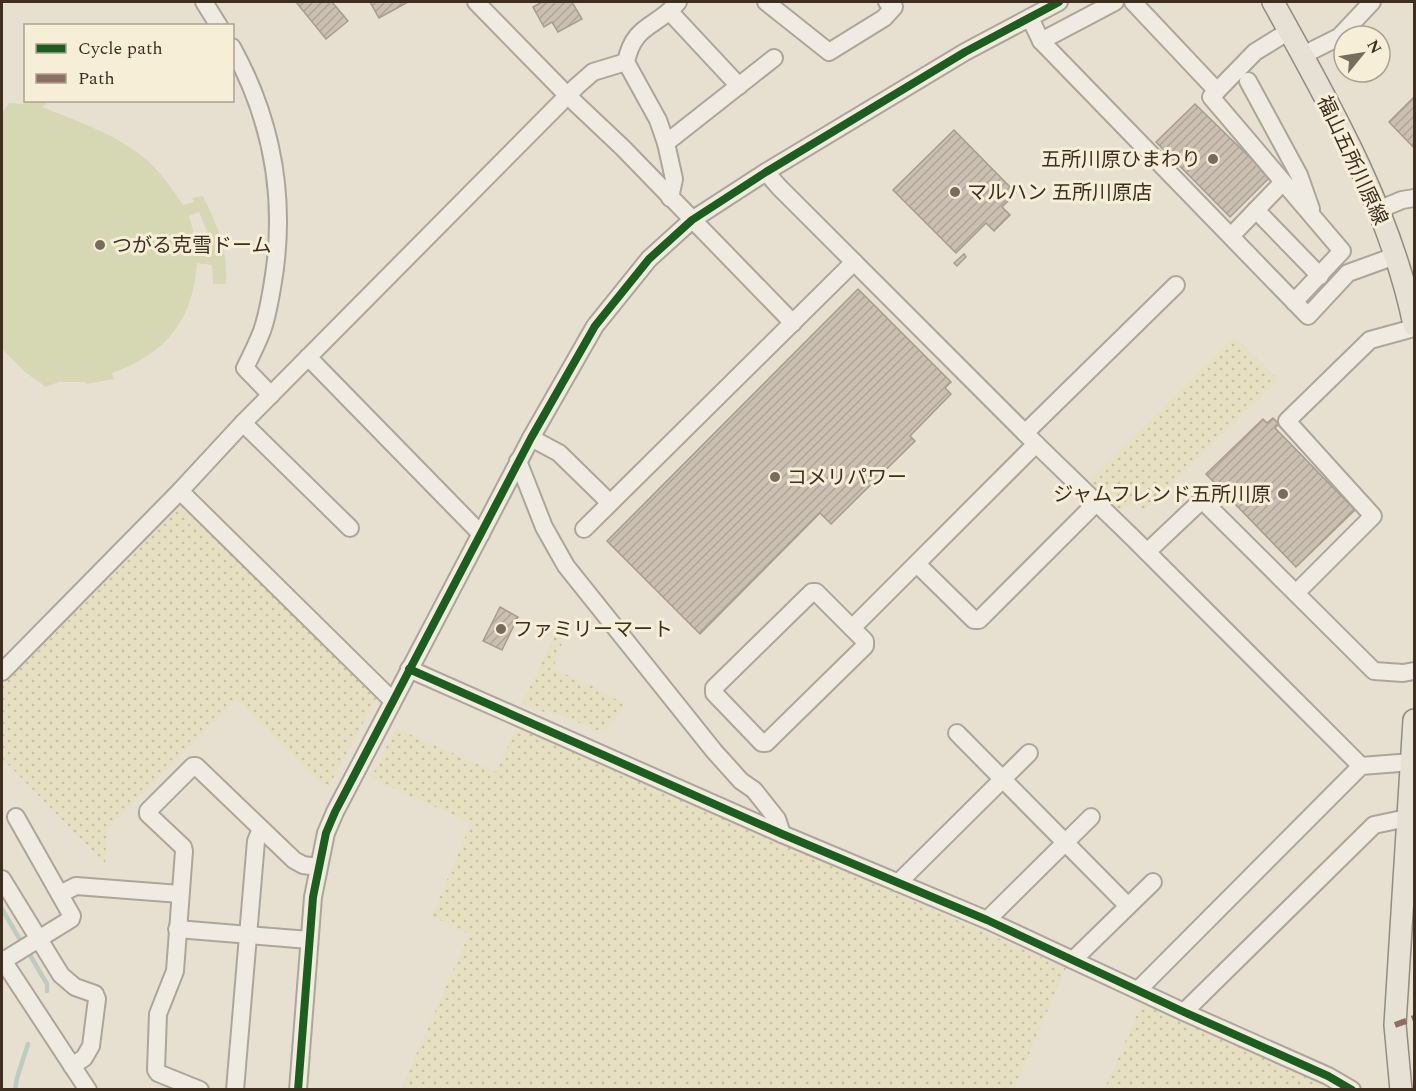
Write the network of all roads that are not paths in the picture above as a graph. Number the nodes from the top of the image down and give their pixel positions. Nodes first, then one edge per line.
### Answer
1 (204, 2) edge
2 (476, 2) edge
3 (766, 2) edge
4 (887, 2) edge
5 (1059, 2) edge
6 (1115, 2) edge
7 (1133, 2) edge
8 (1273, 2) edge
9 (1372, 2) edge
10 (674, 7) edge
11 (1030, 18) junction
12 (218, 24) edge
13 (1289, 31) junction
14 (1041, 41) junction
15 (234, 51) edge
16 (1303, 55) junction
17 (774, 58) dead end
18 (626, 62) junction
19 (1248, 81) dead end
20 (739, 86) junction
21 (1217, 91) junction
22 (568, 96) junction
23 (666, 144) junction
24 (766, 172) junction
25 (1283, 182) junction
26 (670, 198) junction
27 (1414, 198) edge
28 (1256, 210) junction
29 (1378, 210) junction
30 (1314, 217) junction
31 (692, 220) junction
32 (1231, 236) junction
33 (1395, 256) junction
34 (854, 262) junction
35 (1320, 276) junction
36 (1176, 285) dead end
37 (1294, 302) junction
38 (793, 323) junction
39 (1414, 326) edge
40 (308, 357) junction
41 (271, 395) junction
42 (243, 423) junction
43 (531, 438) junction
44 (1031, 439) junction
45 (518, 461) junction
46 (180, 490) junction
47 (1096, 502) junction
48 (610, 503) junction
49 (350, 528) dead end
50 (584, 529) dead end
51 (481, 534) junction
52 (1147, 552) junction
53 (917, 564) junction
54 (1296, 593) junction
55 (852, 628) junction
56 (409, 669) junction
57 (1414, 671) edge
58 (2, 672) edge
59 (392, 700) junction
60 (1414, 720) edge
61 (957, 733) dead end
62 (1029, 753) dead end
63 (1412, 762) junction
64 (1361, 766) junction
65 (1003, 779) junction
66 (16, 817) dead end
67 (1091, 817) dead end
68 (1407, 818) junction
69 (261, 829) junction
70 (782, 834) junction
71 (1066, 842) junction
72 (318, 867) junction
73 (2, 879) edge
74 (1153, 882) dead end
75 (898, 883) junction
76 (60, 894) junction
77 (180, 894) junction
78 (1408, 904) edge
79 (1128, 906) junction
80 (987, 920) junction
81 (177, 929) junction
82 (248, 935) junction
83 (38, 938) junction
84 (309, 940) junction
85 (2, 960) edge
86 (1073, 960) junction
87 (1138, 990) junction
88 (1184, 1012) junction
89 (72, 1066) junction
90 (88, 1089) edge
91 (201, 1089) edge
92 (235, 1089) edge
93 (298, 1089) edge
94 (1352, 1089) edge
95 (1401, 1089) edge

1 - 12 street
2 - 22 street
3 - 4 street
5 - 11 street
6 - 14 street
7 - 21 street
8 - 13 main road, 福山五所川原線
9 - 16 street
10 - 18 street
10 - 20 street
11 - 14 street
11 - 24 street
13 - 16 main road, 福山五所川原線
13 - 21 street
14 - 32 street
15 - 41 street
16 - 29 main road, 福山五所川原線
17 - 20 street
18 - 22 street
18 - 23 street
19 - 30 street
20 - 23 street
21 - 25 street
22 - 26 street
22 - 40 street
23 - 26 street
24 - 31 street
24 - 34 street
25 - 28 street
25 - 30 street
26 - 31 street
27 - 29 street
28 - 32 street
28 - 35 street
29 - 33 main road, 福山五所川原線
30 - 35 street
31 - 38 street
31 - 43 street
32 - 37 street
33 - 37 street
33 - 39 main road, 福山五所川原線
34 - 38 street
34 - 44 street
35 - 37 street
36 - 44 street
38 - 48 street
39 - 54 street
40 - 41 street
40 - 51 street
41 - 42 street
42 - 46 street
42 - 49 street
43 - 45 street
43 - 48 street
44 - 47 street
44 - 53 street
45 - 51 street
45 - 70 street
46 - 58 street
46 - 59 street
47 - 52 street
47 - 53 street
48 - 50 street
51 - 56 street
52 - 54 street
52 - 64 street
53 - 55 street
54 - 57 street
55 - 55 street
56 - 59 street
56 - 70 street
59 - 72 street
60 - 63 main road
61 - 65 street
62 - 65 street
63 - 64 street
63 - 68 main road
64 - 87 street
65 - 71 street
65 - 75 street
66 - 76 street
67 - 71 street
68 - 78 main road
68 - 88 street
69 - 72 street
69 - 77 street
69 - 82 street
70 - 75 street
71 - 79 street
71 - 80 street
72 - 84 street
73 - 83 street
74 - 79 street
75 - 80 street
76 - 77 street
76 - 83 street
77 - 81 street
78 - 95 main road
79 - 86 street
80 - 86 street
81 - 82 street
81 - 91 street
82 - 84 street
82 - 92 street
83 - 85 street
83 - 89 street
84 - 93 street
85 - 89 street
86 - 87 street
87 - 88 street
88 - 94 street
89 - 90 street

